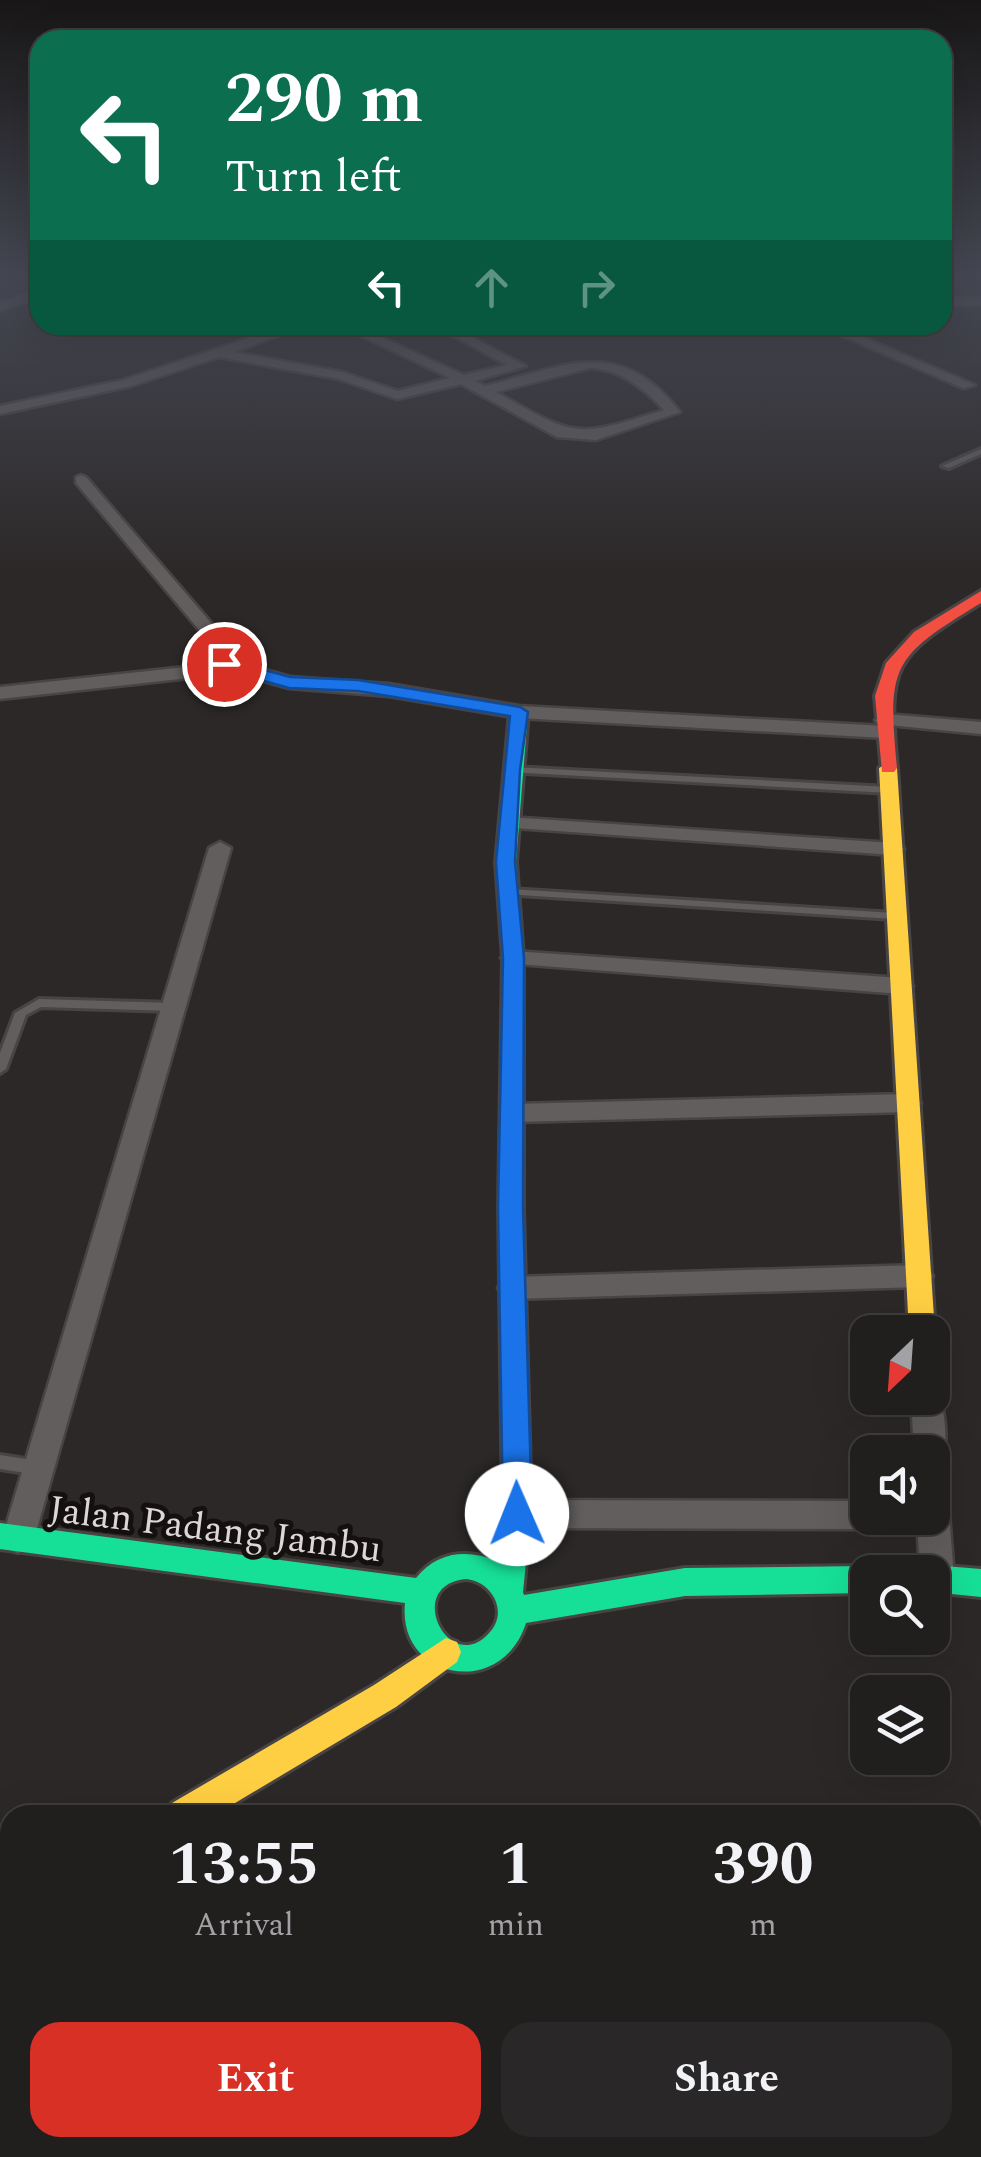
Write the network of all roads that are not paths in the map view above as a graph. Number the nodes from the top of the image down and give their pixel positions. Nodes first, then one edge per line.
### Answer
1 (150, 375) edge
2 (335, 375) edge
3 (452, 375) edge
4 (490, 375) edge
5 (558, 375) edge
6 (627, 375) edge
7 (943, 375) edge
8 (464, 380) junction
9 (968, 385) dead end
10 (484, 391) junction
11 (0, 410) edge
12 (981, 452) edge
13 (946, 466) dead end
14 (81, 480) dead end
15 (981, 596) edge
16 (224, 664) junction
17 (0, 692) edge
18 (520, 712) junction
19 (885, 726) junction
20 (981, 728) edge
21 (510, 770) junction
22 (889, 790) junction
23 (508, 823) junction
24 (220, 848) dead end
25 (893, 849) junction
26 (508, 892) junction
27 (897, 916) junction
28 (514, 958) junction
29 (901, 986) junction
30 (173, 1006) junction
31 (0, 1069) edge
32 (908, 1102) junction
33 (514, 1113) junction
34 (919, 1276) junction
35 (512, 1288) junction
36 (921, 1315) edge
37 (0, 1462) edge
38 (39, 1468) junction
39 (517, 1514) junction
40 (850, 1515) edge
41 (9, 1538) edge
42 (850, 1579) edge
43 (950, 1580) edge
44 (981, 1583) edge
45 (422, 1592) junction
46 (512, 1600) junction
47 (446, 1652) junction
48 (200, 1805) edge

1 - 11 street
2 - 8 street
3 - 8 street
4 - 8 street
5 - 10 street
6 - 10 street
7 - 9 street
8 - 10 street
12 - 13 lane
14 - 16 street
15 - 19 street
16 - 17 street
16 - 18 street
18 - 19 street
18 - 21 street
19 - 20 street
19 - 22 street
21 - 22 lane
21 - 23 street
22 - 25 street
23 - 25 street
23 - 26 street
24 - 30 street
25 - 27 street
26 - 27 lane
26 - 28 street
27 - 29 street
28 - 29 street
28 - 33 street
29 - 32 street
30 - 31 lane
30 - 38 street
32 - 33 street
32 - 34 street
33 - 35 street
34 - 35 street
34 - 36 street
35 - 39 street
37 - 38 lane
38 - 41 street
39 - 40 street
39 - 46 street
41 - 45 street, Jalan Padang Jambu
42 - 46 street
43 - 44 street
45 - 46 street
45 - 47 street
46 - 47 street
47 - 48 street

